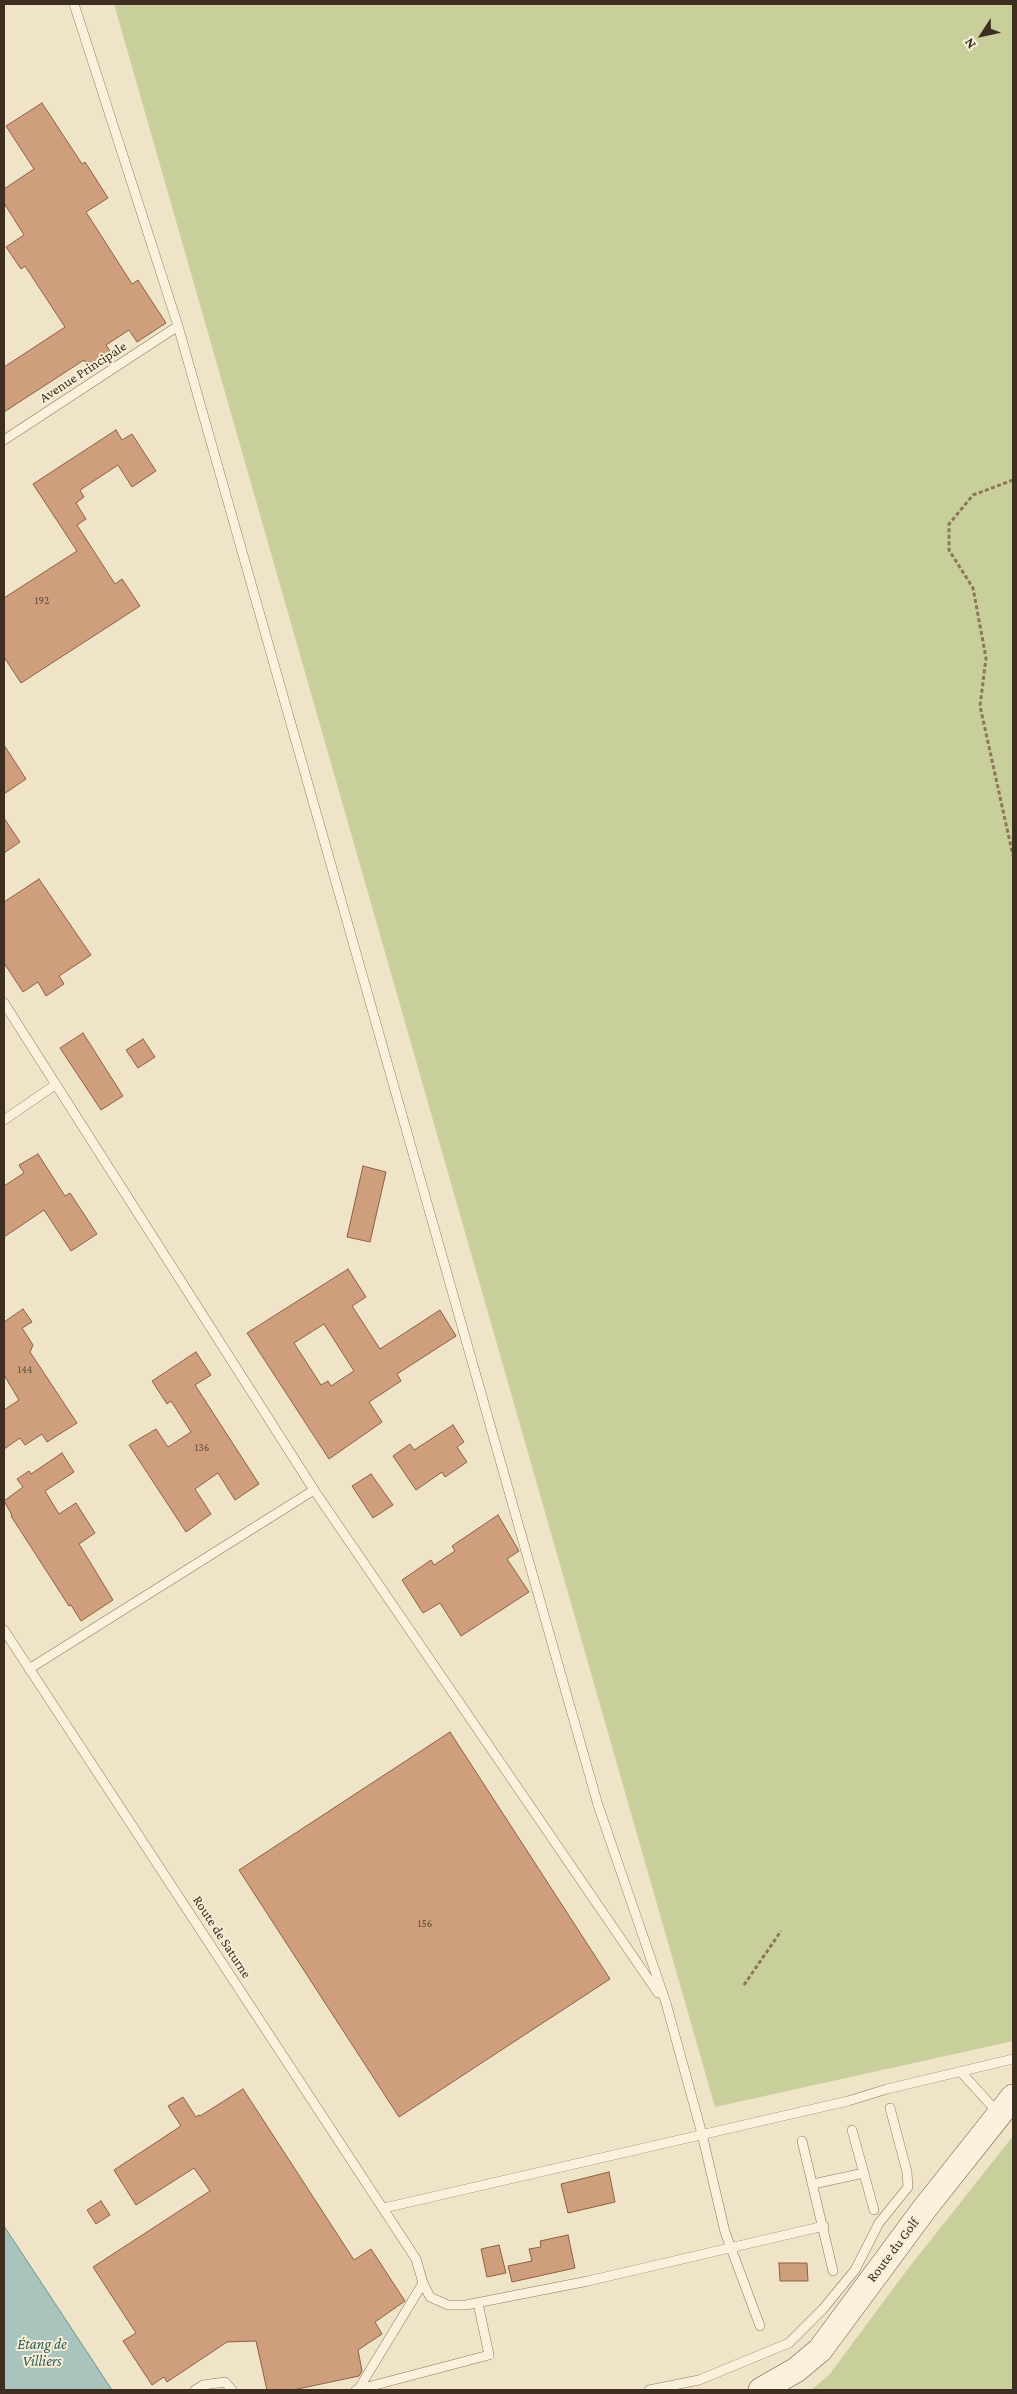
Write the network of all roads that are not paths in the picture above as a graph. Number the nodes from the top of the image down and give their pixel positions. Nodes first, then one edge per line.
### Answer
1 (74, 4) edge
2 (178, 326) junction
3 (4, 440) edge
4 (4, 1003) edge
5 (55, 1085) junction
6 (4, 1120) edge
7 (314, 1490) junction
8 (4, 1630) edge
9 (29, 1669) junction
10 (666, 2003) junction
11 (1013, 2059) edge
12 (962, 2072) junction
13 (1006, 2105) edge
14 (890, 2108) dead end
15 (852, 2130) dead end
16 (702, 2134) junction
17 (802, 2141) dead end
18 (864, 2173) junction
19 (813, 2184) junction
20 (384, 2208) junction
21 (874, 2210) dead end
22 (824, 2226) junction
23 (731, 2249) junction
24 (832, 2271) dead end
25 (423, 2283) junction
26 (478, 2303) junction
27 (760, 2326) dead end
28 (195, 2390) edge
29 (232, 2390) edge
30 (357, 2390) edge
31 (649, 2390) edge
32 (761, 2390) edge

1 - 2 lane
2 - 3 lane, Avenue Principale
2 - 10 lane
4 - 5 lane
5 - 6 lane
5 - 7 lane
7 - 9 lane
7 - 10 lane
8 - 9 lane, Route de Saturne
9 - 20 lane, Route de Saturne
10 - 16 lane
11 - 12 lane
12 - 13 lane
12 - 16 lane
13 - 32 street, Route du Golf
14 - 31 lane
15 - 18 lane
16 - 20 lane
16 - 23 lane
17 - 19 lane
18 - 19 lane
18 - 21 lane
19 - 22 lane
20 - 25 lane, Route de Saturne
22 - 23 lane
22 - 24 lane
23 - 26 lane
23 - 27 lane
25 - 26 lane
25 - 30 lane
26 - 30 lane
28 - 29 lane

